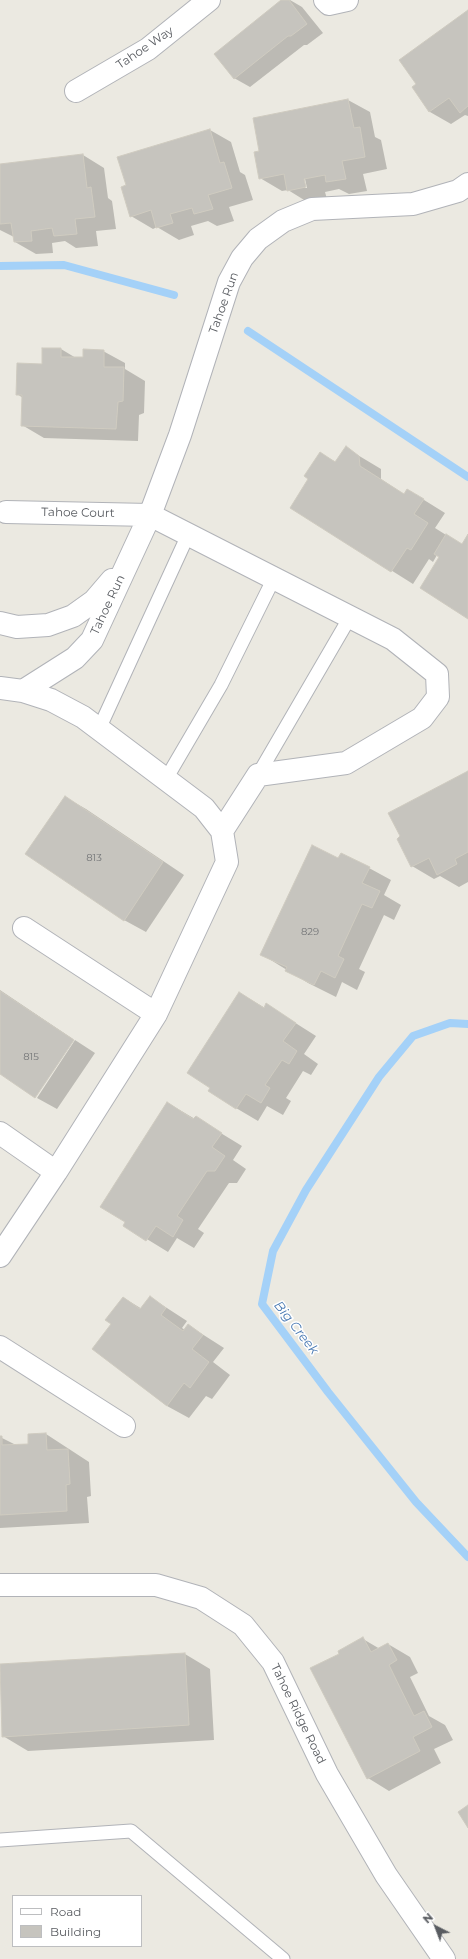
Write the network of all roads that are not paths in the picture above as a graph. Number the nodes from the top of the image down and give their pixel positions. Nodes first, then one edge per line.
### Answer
1 (210, 0) edge
2 (326, 0) edge
3 (347, 0) edge
4 (76, 92) dead end
5 (468, 184) edge
6 (6, 512) dead end
7 (150, 515) junction
8 (188, 535) junction
9 (274, 578) junction
10 (350, 617) junction
11 (0, 623) edge
12 (0, 688) edge
13 (23, 691) junction
14 (99, 729) junction
15 (258, 775) junction
16 (166, 779) junction
17 (222, 831) junction
18 (24, 928) dead end
19 (156, 1014) junction
20 (0, 1133) edge
21 (56, 1172) junction
22 (0, 1256) edge
23 (0, 1347) edge
24 (124, 1426) dead end
25 (0, 1585) edge
26 (0, 1840) edge
27 (283, 1959) edge
28 (444, 1959) edge

1 - 4 street, Tahoe Way
2 - 3 street
5 - 7 street, Tahoe Run
6 - 7 street, Tahoe Court
7 - 8 street
7 - 11 street, Tahoe Run
7 - 13 street, Tahoe Run
8 - 9 street
8 - 14 lane
9 - 10 street
9 - 16 lane
10 - 15 lane
10 - 15 street
12 - 13 street
13 - 14 street
14 - 16 street
15 - 17 street
16 - 17 street
17 - 19 street
18 - 19 street
19 - 21 street
20 - 21 street
21 - 22 street
23 - 24 street
25 - 28 street, Tahoe Ridge Road
26 - 27 lane

